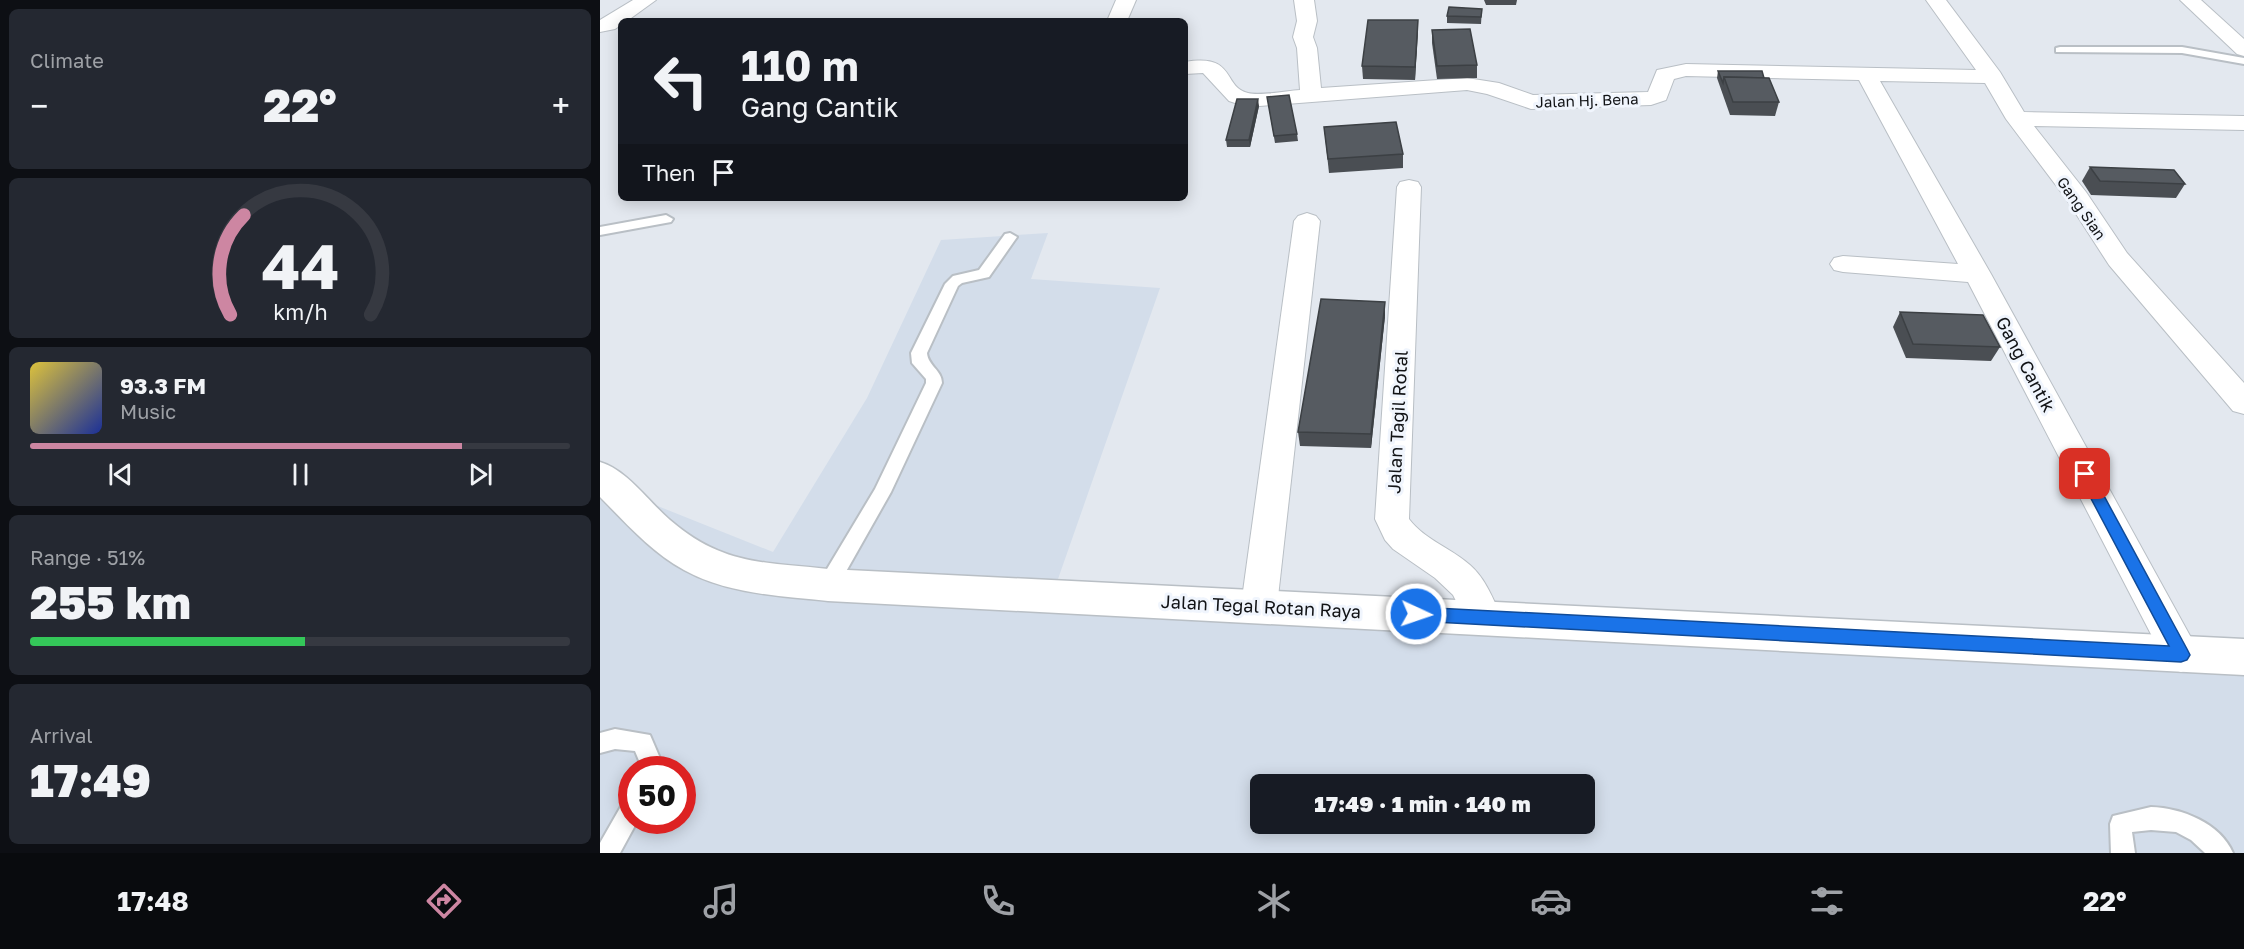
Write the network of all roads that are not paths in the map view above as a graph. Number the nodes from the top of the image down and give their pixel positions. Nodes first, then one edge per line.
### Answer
1 (646, 0) edge
2 (1126, 0) edge
3 (1304, 0) edge
4 (1936, 0) edge
5 (2190, 0) edge
6 (618, 18) edge
7 (619, 18) edge
8 (1118, 18) edge
9 (600, 26) edge
10 (2060, 50) dead end
11 (2244, 50) edge
12 (2244, 62) edge
13 (1188, 67) edge
14 (1867, 76) junction
15 (1992, 77) junction
16 (1311, 94) junction
17 (2017, 119) junction
18 (2244, 123) edge
19 (1409, 187) dead end
20 (666, 219) dead end
21 (1307, 221) dead end
22 (600, 231) edge
23 (1010, 237) dead end
24 (1843, 264) dead end
25 (1977, 274) junction
26 (2244, 403) edge
27 (600, 475) edge
28 (828, 585) junction
29 (1259, 606) junction
30 (1483, 618) junction
31 (2181, 655) junction
32 (2244, 657) edge
33 (600, 743) edge
34 (648, 756) edge
35 (618, 834) edge
36 (607, 853) edge
37 (2123, 853) edge
38 (2221, 853) edge

1 - 7 street
2 - 8 street
3 - 16 street
4 - 15 street, Gang Sian
5 - 11 street
6 - 9 street
10 - 12 lane
13 - 16 street, Jalan Hj. Bena
14 - 15 street, Jalan Hj. Bena
14 - 16 street, Jalan Hj. Bena
14 - 25 street, Gang Cantik
15 - 17 street, Gang Sian
17 - 18 street
17 - 26 street, Gang Sian
19 - 30 street, Jalan Tagil Rotal
20 - 22 lane
21 - 29 street
23 - 28 lane
24 - 25 street
25 - 31 street, Gang Cantik
27 - 28 main road, Jalan Tegal Rotan Raya
28 - 29 main road, Jalan Tegal Rotan Raya
29 - 30 main road, Jalan Tegal Rotan Raya
30 - 31 main road, Jalan Tegal Rotan Raya
31 - 32 main road, Jalan Tegal Rotan Raya
33 - 34 lane
35 - 36 lane
37 - 38 lane

